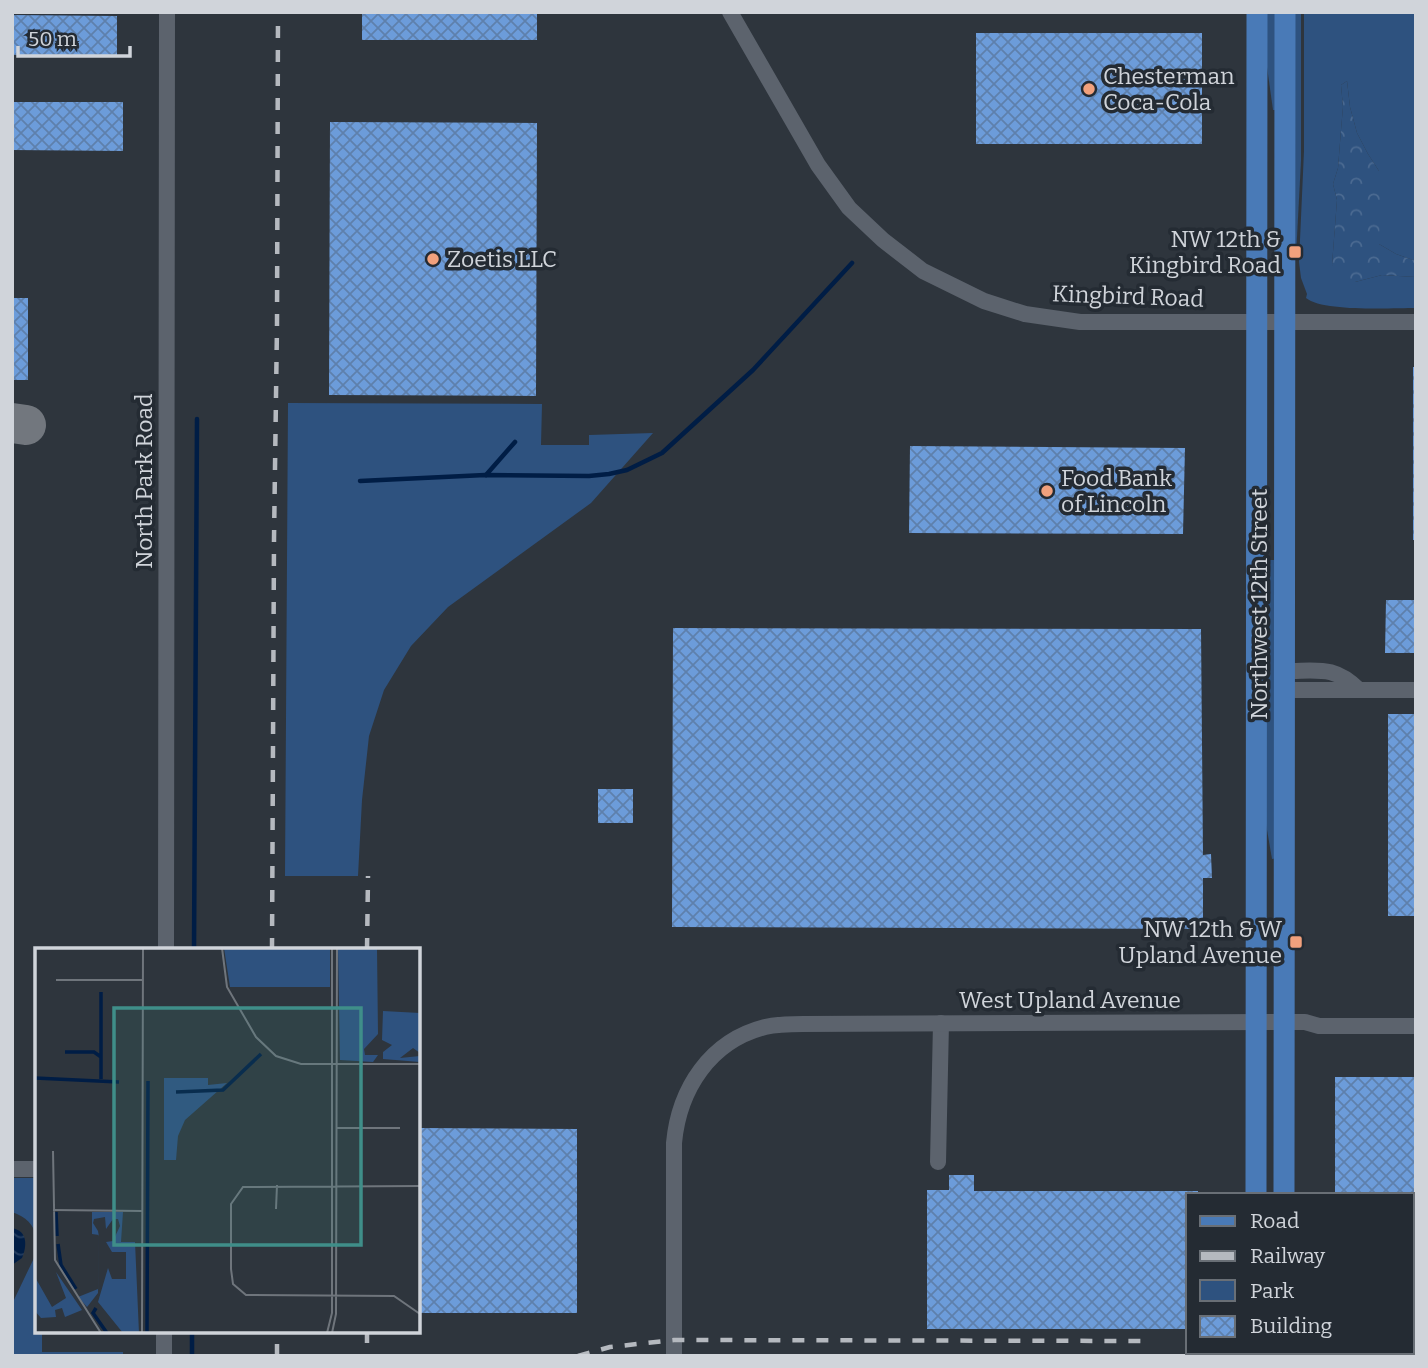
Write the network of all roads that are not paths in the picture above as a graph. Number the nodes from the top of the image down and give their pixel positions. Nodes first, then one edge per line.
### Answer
1 (167, 12) edge
2 (730, 12) edge
3 (1257, 12) edge
4 (1285, 12) edge
5 (1285, 321) junction
6 (1257, 322) junction
7 (1416, 322) edge
8 (1285, 681) junction
9 (1416, 690) edge
10 (166, 948) edge
11 (1256, 1022) junction
12 (1284, 1022) junction
13 (941, 1023) junction
14 (1416, 1026) edge
15 (938, 1162) dead end
16 (12, 1169) edge
17 (35, 1169) edge
18 (1256, 1193) edge
19 (1284, 1193) edge
20 (164, 1333) edge
21 (164, 1356) edge
22 (674, 1356) edge

1 - 10 street, North Park Road
2 - 6 street, Kingbird Road
3 - 6 main road, Northwest 12th Street
4 - 5 main road, Northwest 12th Street
5 - 6 street, Kingbird Road
5 - 7 street, Kingbird Road
5 - 8 main road, Northwest 12th Street
6 - 11 main road, Northwest 12th Street
8 - 9 street
8 - 12 main road, Northwest 12th Street
11 - 12 street, West Upland Avenue
11 - 13 street, West Upland Avenue
11 - 18 main road, Northwest 12th Street
12 - 14 street, West Upland Avenue
12 - 19 main road, Northwest 12th Street
13 - 15 street
13 - 22 street, West Upland Avenue
16 - 17 street
20 - 21 street

